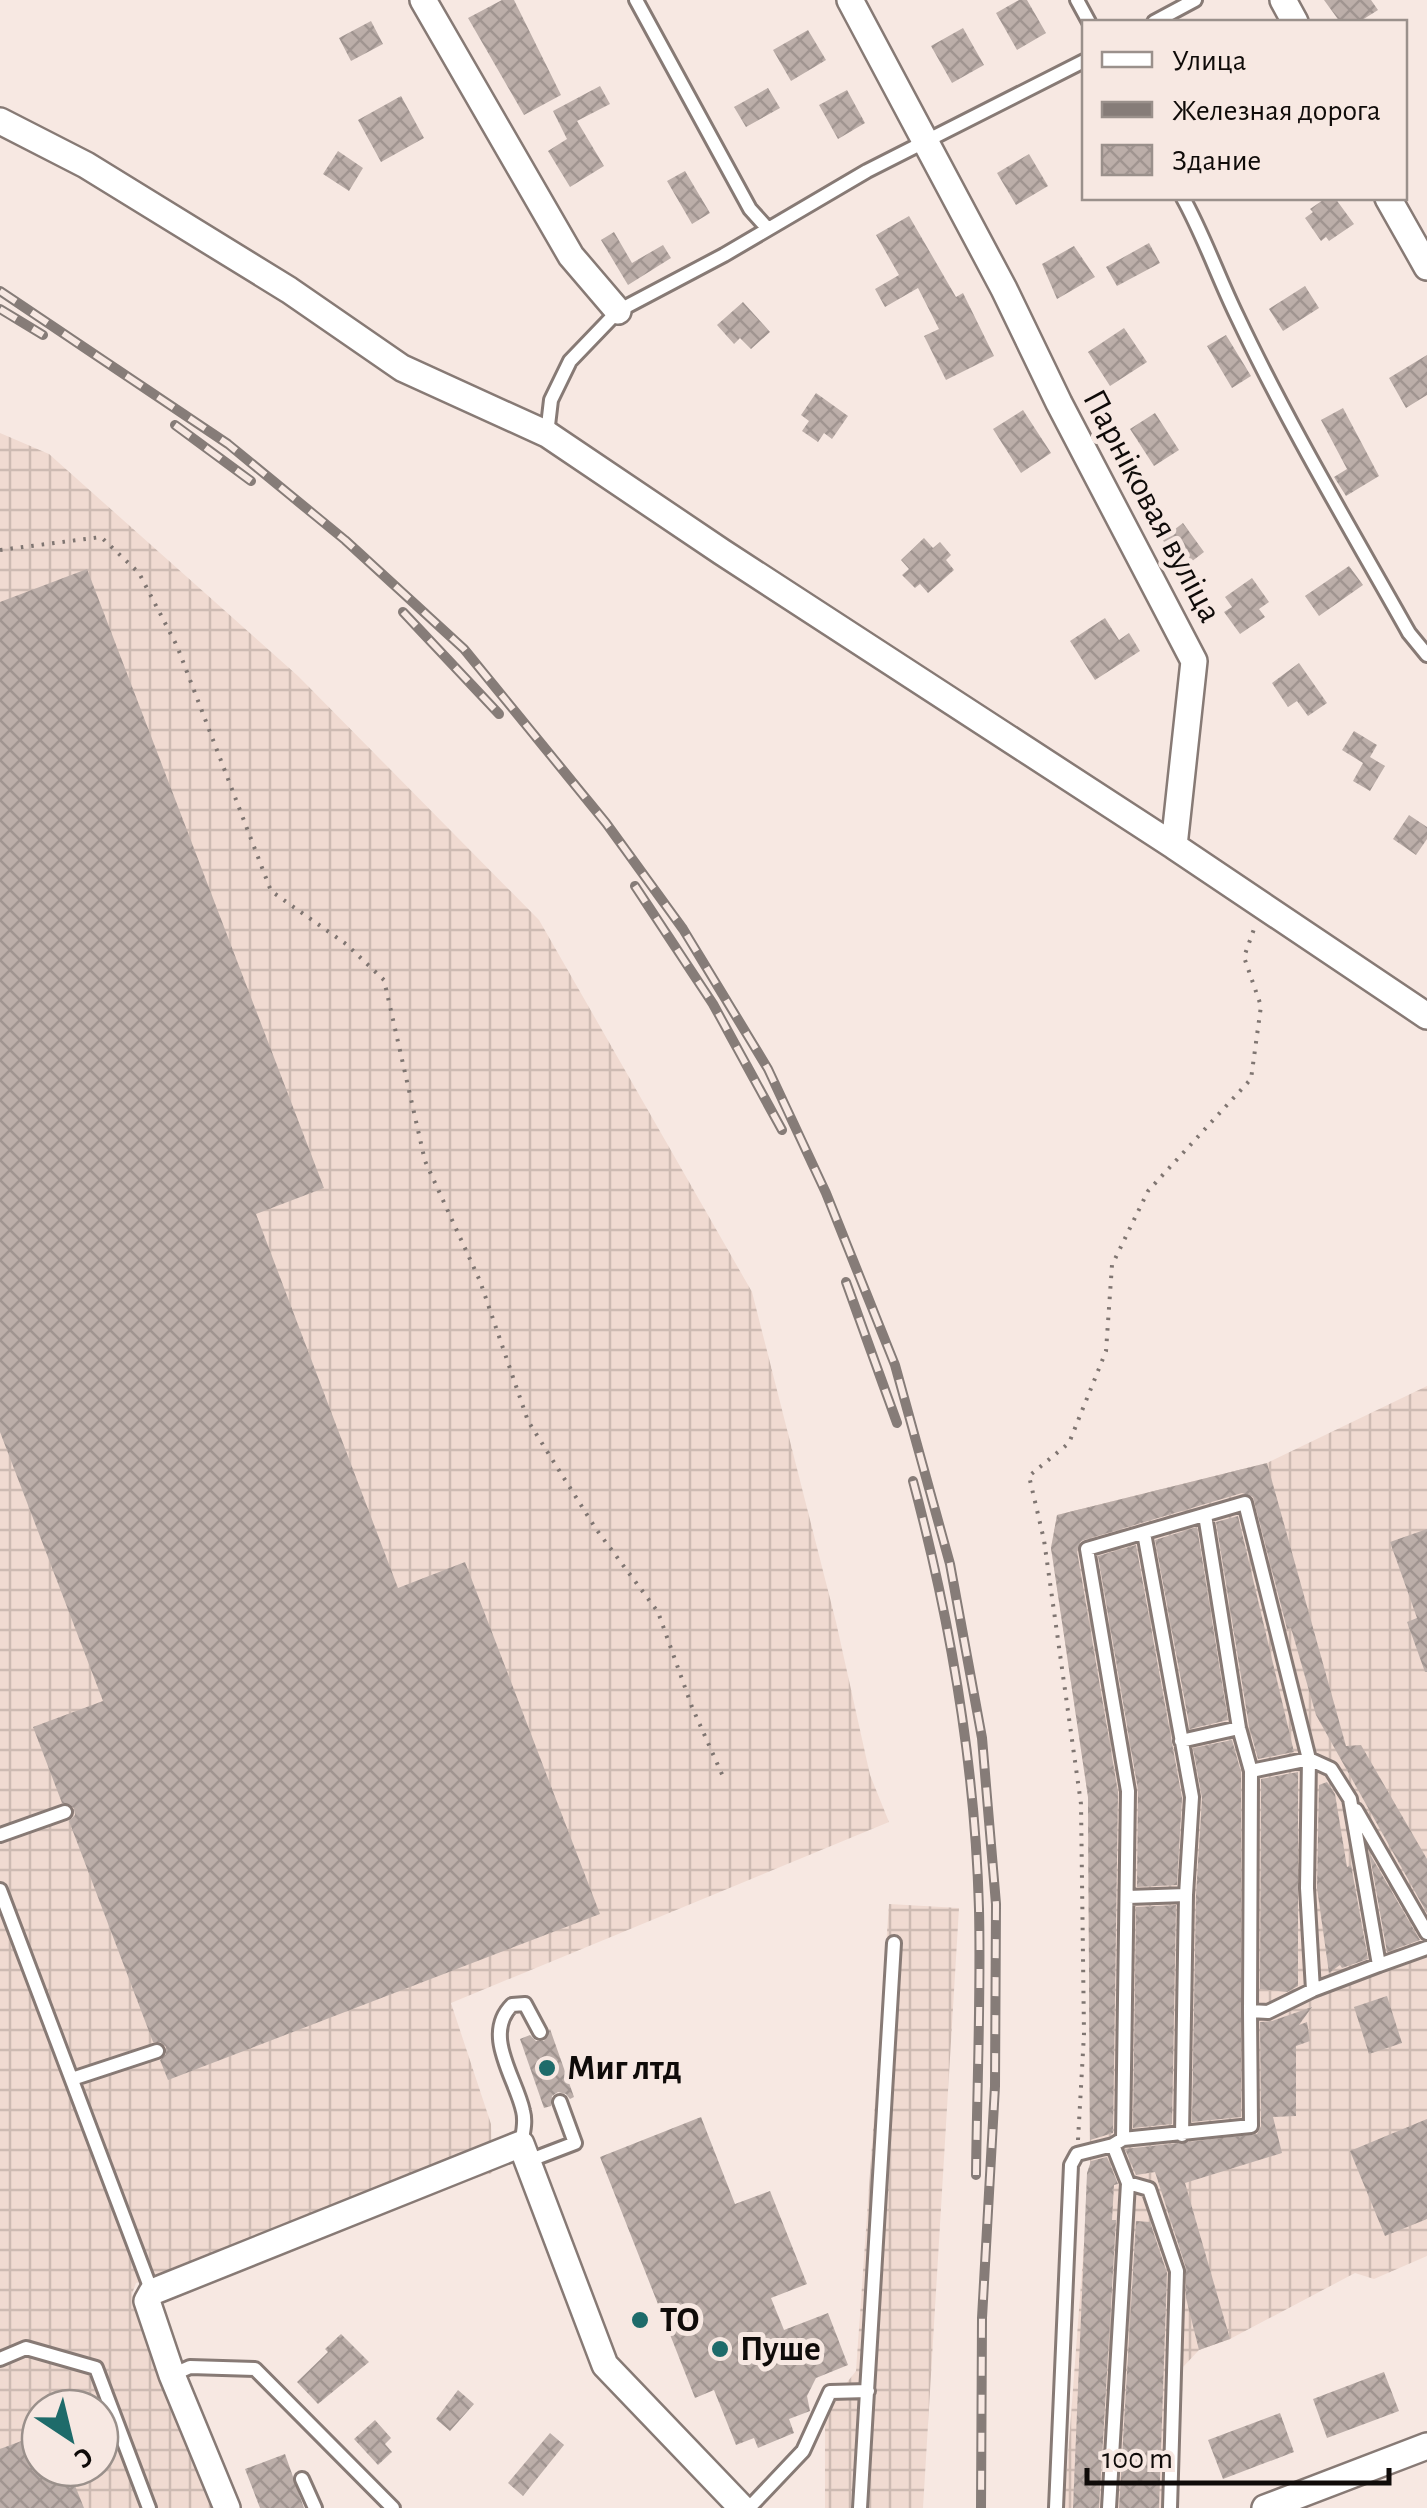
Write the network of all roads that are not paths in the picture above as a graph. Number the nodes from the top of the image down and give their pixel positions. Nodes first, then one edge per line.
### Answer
1 (422, 0) edge
2 (636, 0) edge
3 (850, 0) edge
4 (1195, 0) edge
5 (1158, 20) edge
6 (1082, 62) edge
7 (0, 121) edge
8 (926, 143) junction
9 (1184, 200) edge
10 (1389, 200) edge
11 (768, 229) junction
12 (1427, 266) edge
13 (618, 311) junction
14 (547, 434) junction
15 (1427, 655) edge
16 (1174, 846) junction
17 (1427, 1016) edge
18 (1205, 1515) junction
19 (1144, 1533) junction
20 (1238, 1728) junction
21 (1182, 1740) junction
22 (1310, 1759) junction
23 (1251, 1771) junction
24 (1350, 1799) junction
25 (65, 1812) dead end
26 (0, 1836) edge
27 (0, 1890) edge
28 (1186, 1895) junction
29 (1128, 1897) junction
30 (1427, 1933) edge
31 (894, 1943) dead end
32 (1427, 1948) edge
33 (1379, 1965) junction
34 (1313, 1990) junction
35 (1250, 2012) junction
36 (540, 2032) dead end
37 (156, 2050) dead end
38 (72, 2078) junction
39 (560, 2102) dead end
40 (1182, 2135) junction
41 (1118, 2142) junction
42 (525, 2153) junction
43 (1128, 2183) junction
44 (152, 2292) junction
45 (0, 2359) edge
46 (172, 2375) junction
47 (868, 2391) junction
48 (1427, 2446) edge
49 (302, 2479) dead end
50 (149, 2508) edge
51 (227, 2508) edge
52 (315, 2508) edge
53 (393, 2508) edge
54 (745, 2508) edge
55 (860, 2508) edge
56 (1056, 2508) edge
57 (1109, 2508) edge
58 (1170, 2508) edge
59 (1265, 2508) edge

1 - 13 street
2 - 11 lane
3 - 8 street, Парніковая вуліца
4 - 5 lane
6 - 8 lane
7 - 14 street
8 - 11 lane
8 - 16 street, Парніковая вуліца
9 - 15 lane
10 - 12 street
11 - 13 lane
13 - 14 lane
14 - 16 street
16 - 17 street
18 - 19 lane
18 - 20 lane
18 - 22 lane
19 - 21 lane
19 - 29 lane
20 - 21 lane
20 - 23 lane
21 - 28 lane
22 - 23 lane
22 - 24 lane
22 - 34 lane
23 - 35 lane
24 - 30 lane
24 - 33 lane
25 - 26 lane
27 - 38 lane
28 - 29 lane
28 - 40 lane
29 - 41 lane
31 - 47 lane
32 - 33 lane
33 - 34 lane
34 - 35 lane
35 - 40 lane
36 - 42 lane
37 - 38 lane
38 - 44 lane
39 - 42 lane
40 - 41 lane
41 - 43 lane
41 - 56 lane
42 - 44 street
42 - 54 street
43 - 57 lane
43 - 58 lane
44 - 46 street
45 - 50 lane
46 - 51 street
46 - 53 lane
47 - 54 lane
47 - 55 lane
48 - 59 street
49 - 52 lane

